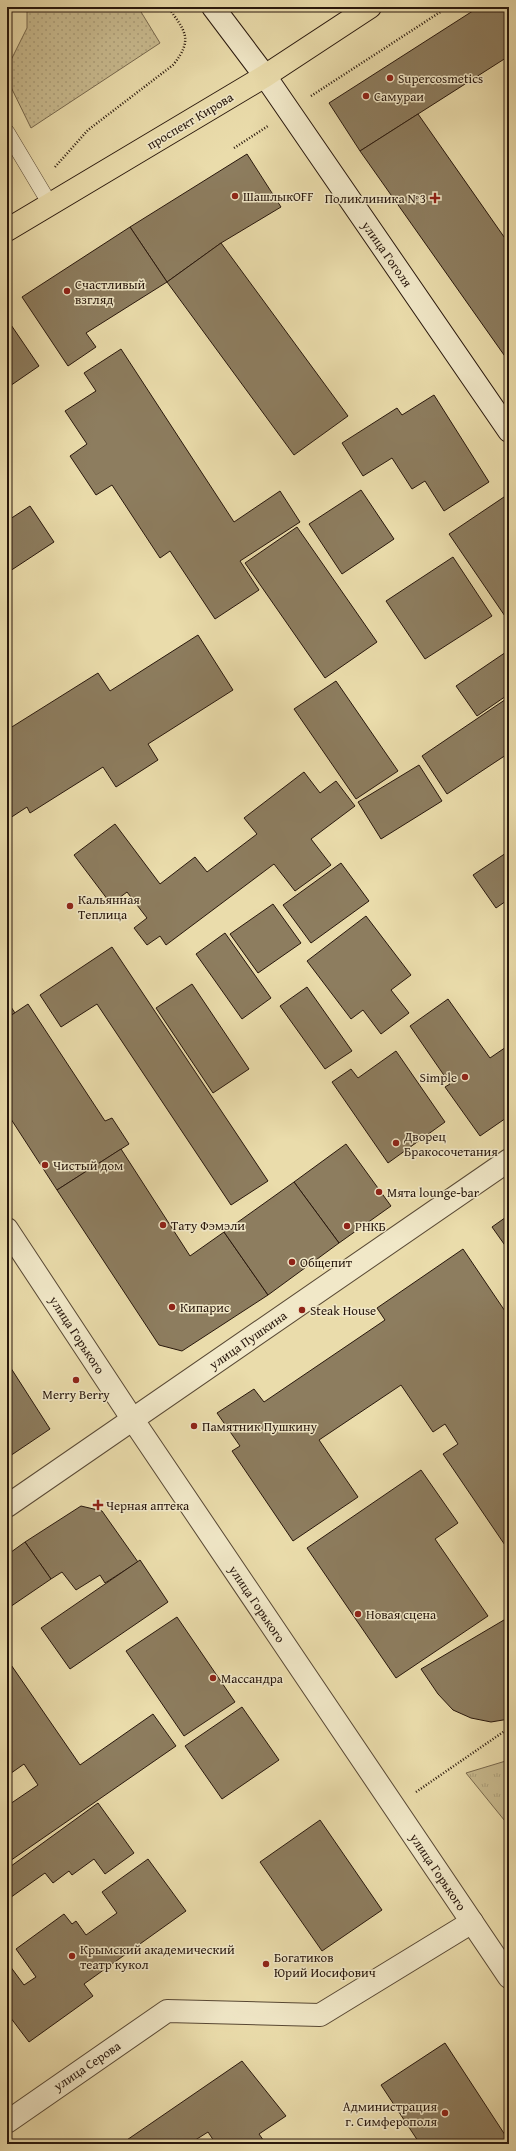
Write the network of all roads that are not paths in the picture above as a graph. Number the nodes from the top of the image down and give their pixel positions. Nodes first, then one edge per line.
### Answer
1 (213, 7) edge
2 (370, 7) edge
3 (265, 76) junction
4 (7, 132) edge
5 (50, 204) junction
6 (7, 230) edge
7 (509, 431) edge
8 (509, 1160) edge
9 (7, 1229) edge
10 (133, 1420) junction
11 (7, 1506) edge
12 (472, 1922) junction
13 (509, 1977) edge
14 (7, 2122) edge

1 - 3 street, улица Гоголя
2 - 3 main road, проспект Кирова
3 - 5 main road, проспект Кирова
3 - 7 street, улица Гоголя
4 - 5 lane
5 - 6 main road, проспект Кирова
8 - 10 street, улица Пушкина
9 - 10 street, улица Горького
10 - 11 street, улица Пушкина
10 - 12 street, улица Горького
12 - 13 street, улица Горького
12 - 14 street, улица Серова

